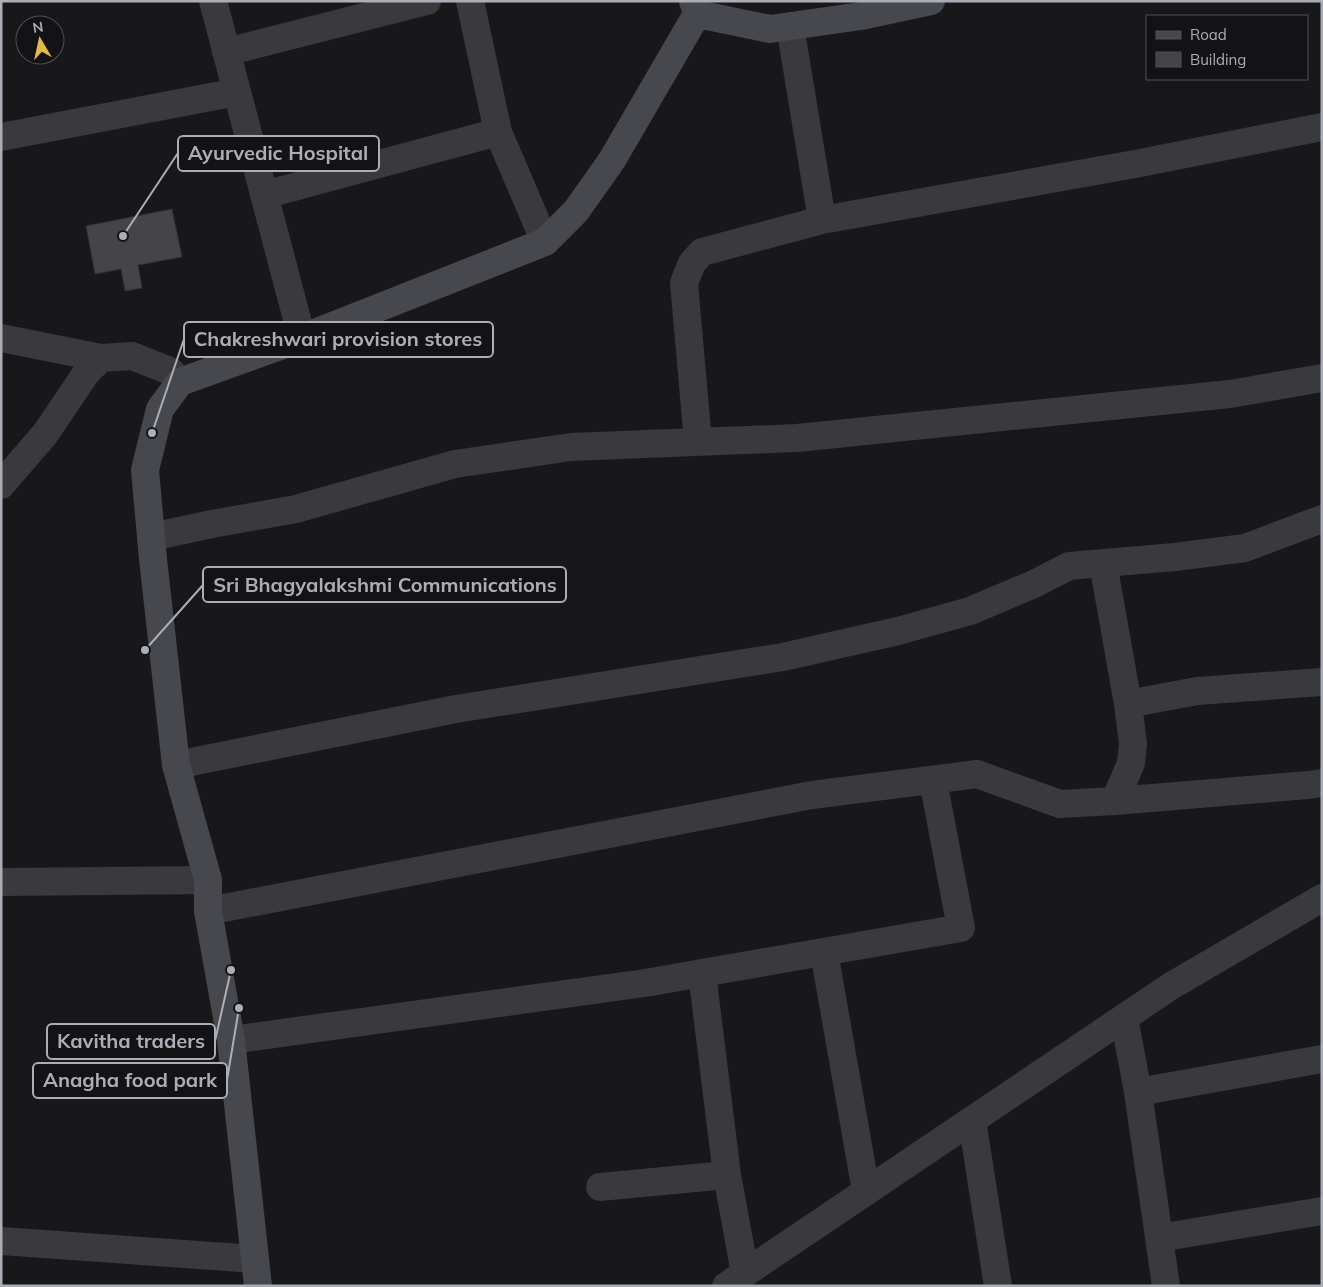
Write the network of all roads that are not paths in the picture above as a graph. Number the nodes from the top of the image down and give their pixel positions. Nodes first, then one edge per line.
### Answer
1 (213, 1) edge
2 (427, 1) edge
3 (470, 1) edge
4 (931, 1) edge
5 (695, 8) edge
6 (790, 26) junction
7 (226, 52) junction
8 (237, 92) junction
9 (1322, 127) edge
10 (498, 132) junction
11 (1, 137) edge
12 (264, 195) junction
13 (822, 220) junction
14 (545, 242) junction
15 (1, 338) edge
16 (302, 338) junction
17 (101, 358) junction
18 (1322, 378) edge
19 (180, 382) junction
20 (698, 442) junction
21 (1, 485) edge
22 (1322, 520) edge
23 (151, 537) junction
24 (1102, 563) junction
25 (1322, 682) edge
26 (1128, 704) junction
27 (176, 765) junction
28 (933, 780) junction
29 (1322, 783) edge
30 (1115, 800) junction
31 (208, 880) junction
32 (1, 882) edge
33 (1322, 898) edge
34 (208, 911) junction
35 (824, 952) junction
36 (702, 973) junction
37 (1124, 1018) junction
38 (231, 1040) junction
39 (1322, 1060) edge
40 (1138, 1092) junction
41 (972, 1120) junction
42 (727, 1175) junction
43 (600, 1187) dead end
44 (866, 1191) junction
45 (1322, 1211) edge
46 (1159, 1238) junction
47 (1, 1241) edge
48 (255, 1259) junction
49 (735, 1279) edge
50 (258, 1286) edge
51 (998, 1286) edge
52 (1166, 1286) edge

1 - 7 street
2 - 7 street
3 - 10 street
4 - 6 street
5 - 6 street
5 - 14 street
6 - 13 street
7 - 8 street
8 - 11 street
8 - 12 street
9 - 13 street
10 - 12 street
10 - 14 street
12 - 16 street
13 - 20 street
14 - 16 street
15 - 17 street
16 - 19 street
17 - 19 street
17 - 21 street
18 - 20 street
19 - 23 street
20 - 23 street
22 - 24 street
23 - 27 street
24 - 26 street
24 - 27 street
25 - 26 street
26 - 30 street
27 - 31 street
28 - 30 street
28 - 34 street
28 - 35 street
29 - 30 street
31 - 32 street
31 - 34 street
33 - 37 street
34 - 38 street
35 - 36 street
35 - 44 street
36 - 38 street
36 - 42 street
37 - 40 street
37 - 41 street
38 - 48 street
39 - 40 street
40 - 46 street
41 - 44 street
41 - 51 street
42 - 43 street
42 - 49 street
44 - 49 street
45 - 46 street
46 - 52 street
47 - 48 street
48 - 50 street

